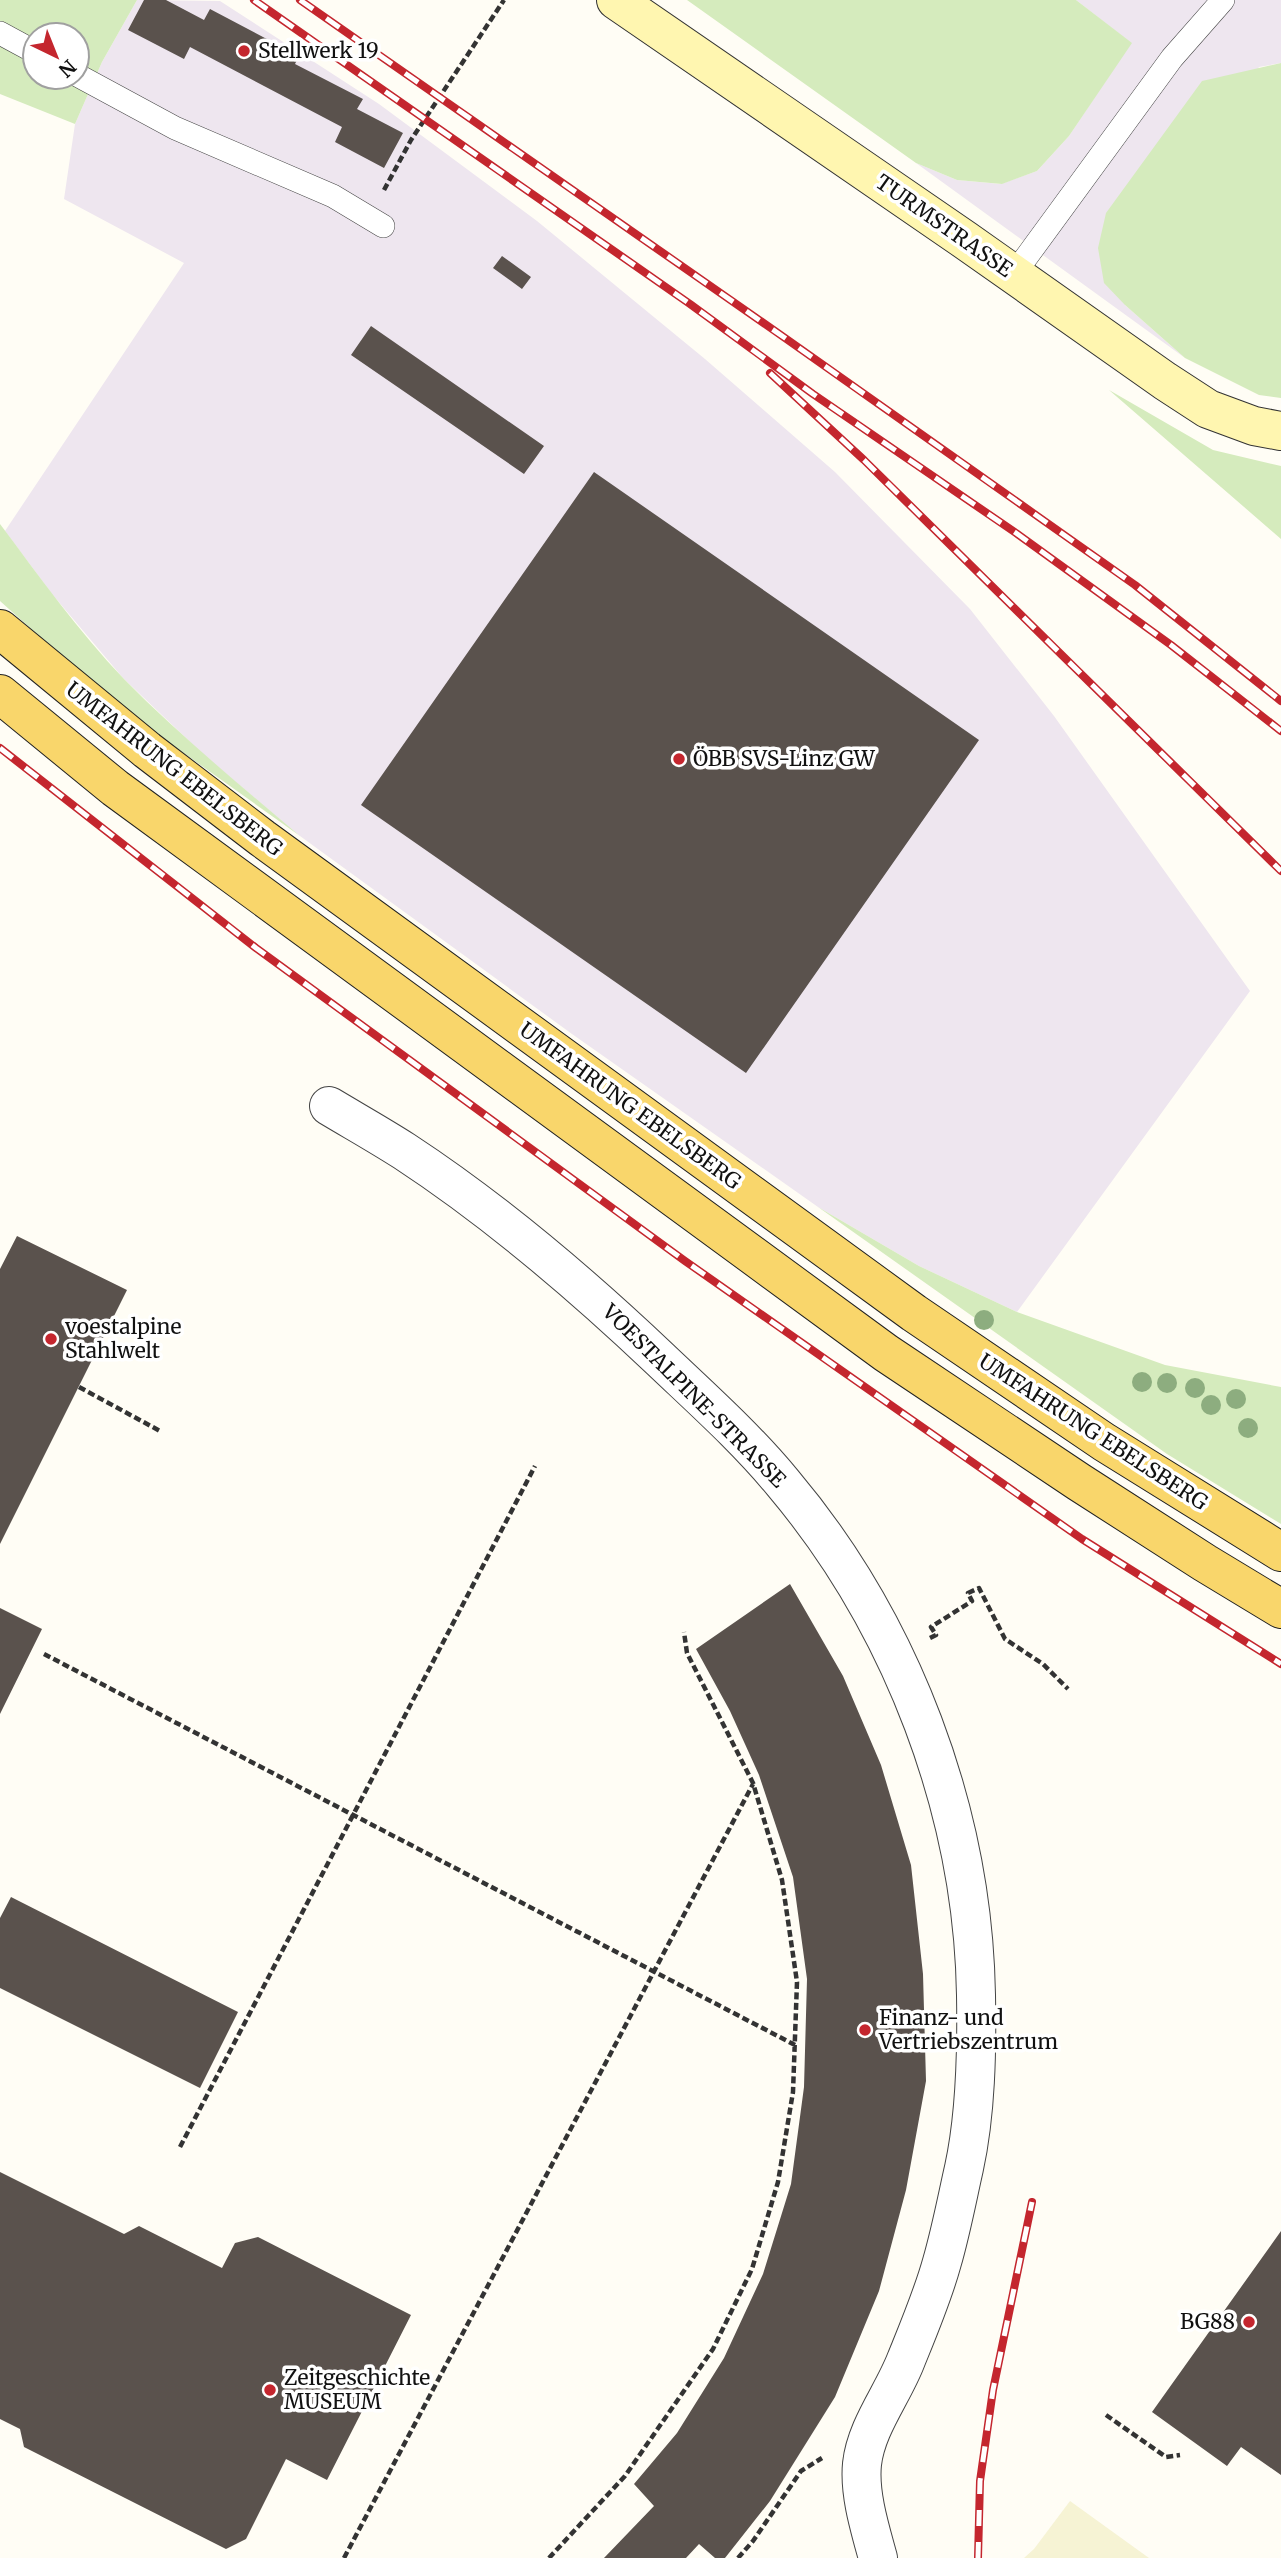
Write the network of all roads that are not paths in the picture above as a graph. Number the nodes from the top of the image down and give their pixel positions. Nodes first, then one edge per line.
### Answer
1 (616, 0) edge
2 (1223, 0) edge
3 (0, 33) edge
4 (21, 44) edge
5 (91, 83) edge
6 (376, 222) road end
7 (1014, 274) junction
8 (1281, 431) edge
9 (0, 629) edge
10 (0, 694) edge
11 (329, 1106) dead end
12 (1281, 1552) edge
13 (1281, 1609) edge
14 (878, 2558) edge

1 - 7 main road, TURMSTRASSE
2 - 7 lane
3 - 4 lane
5 - 6 lane
7 - 8 main road, TURMSTRASSE
9 - 12 main road, UMFAHRUNG EBELSBERG
10 - 13 main road
11 - 14 street, VOESTALPINE-STRASSE

